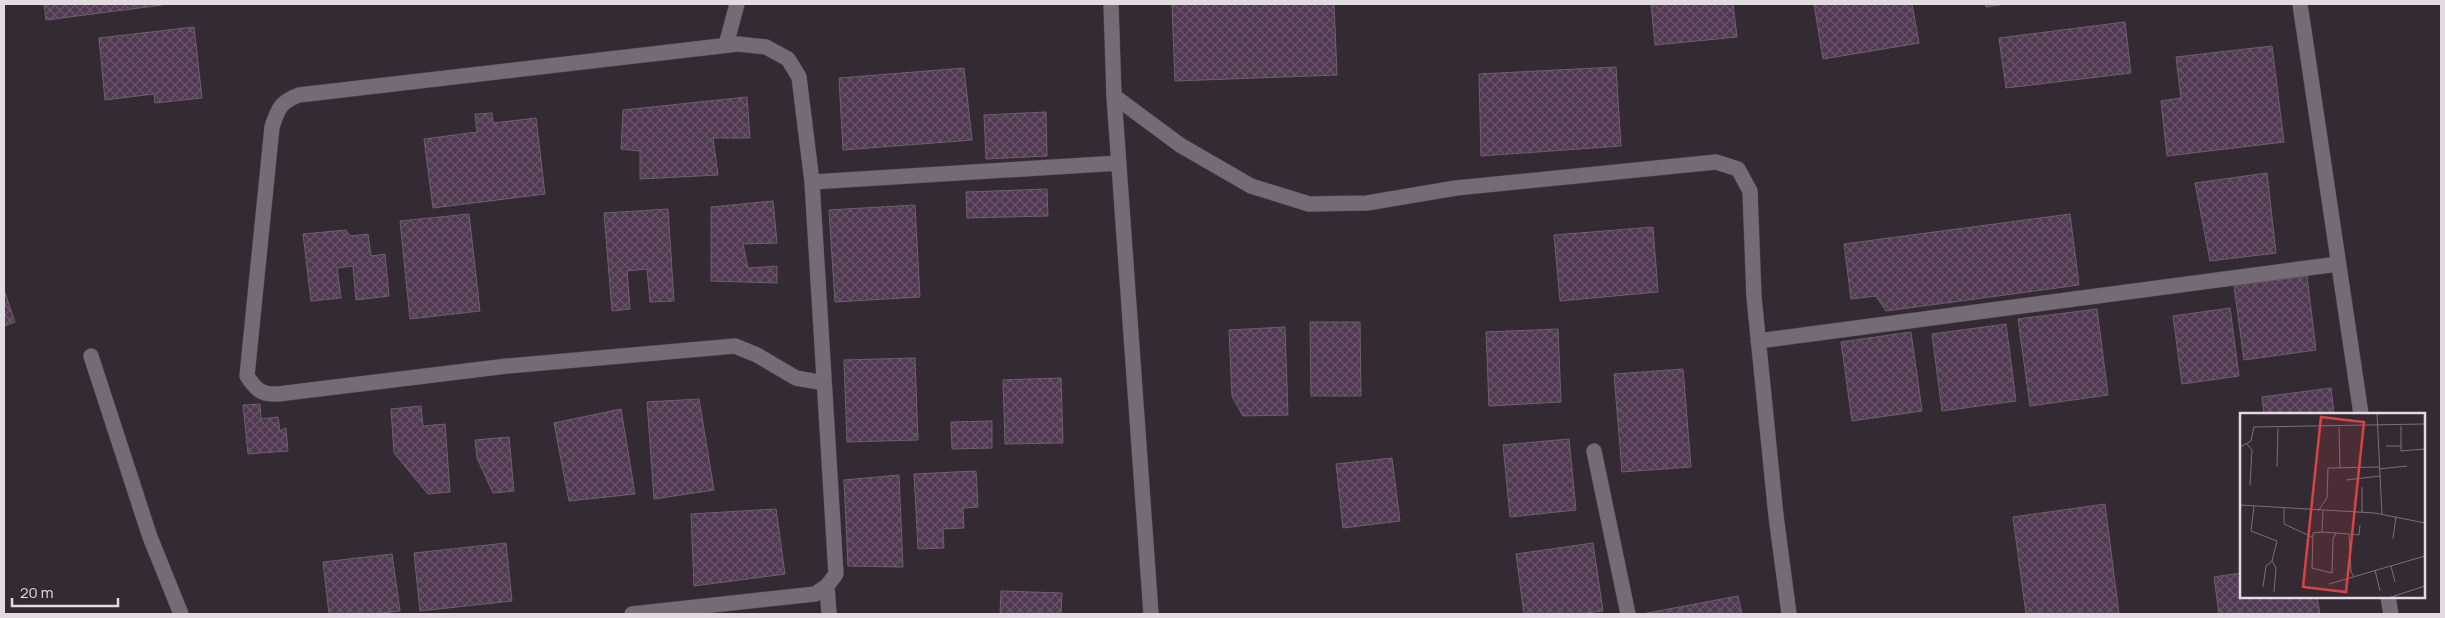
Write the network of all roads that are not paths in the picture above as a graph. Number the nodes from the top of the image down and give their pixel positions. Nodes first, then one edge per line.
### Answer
1 (737, 4) edge
2 (1111, 4) edge
3 (2300, 4) edge
4 (726, 45) junction
5 (1114, 96) junction
6 (1119, 163) junction
7 (812, 182) junction
8 (2338, 264) junction
9 (1758, 341) junction
10 (91, 356) dead end
11 (824, 383) junction
12 (2361, 413) edge
13 (1594, 451) dead end
14 (827, 586) junction
15 (2388, 598) edge
16 (181, 614) edge
17 (632, 614) edge
18 (829, 614) edge
19 (1151, 614) edge
20 (1628, 614) edge
21 (1789, 614) edge
22 (2390, 614) edge

1 - 4 street
2 - 5 street
3 - 8 street
4 - 7 street
4 - 11 street
5 - 6 street
5 - 9 street
6 - 7 street
6 - 19 street
7 - 11 street
8 - 9 street
8 - 12 street
9 - 21 street
10 - 16 street
11 - 14 street
13 - 20 street
14 - 17 street
14 - 18 street
15 - 22 street

